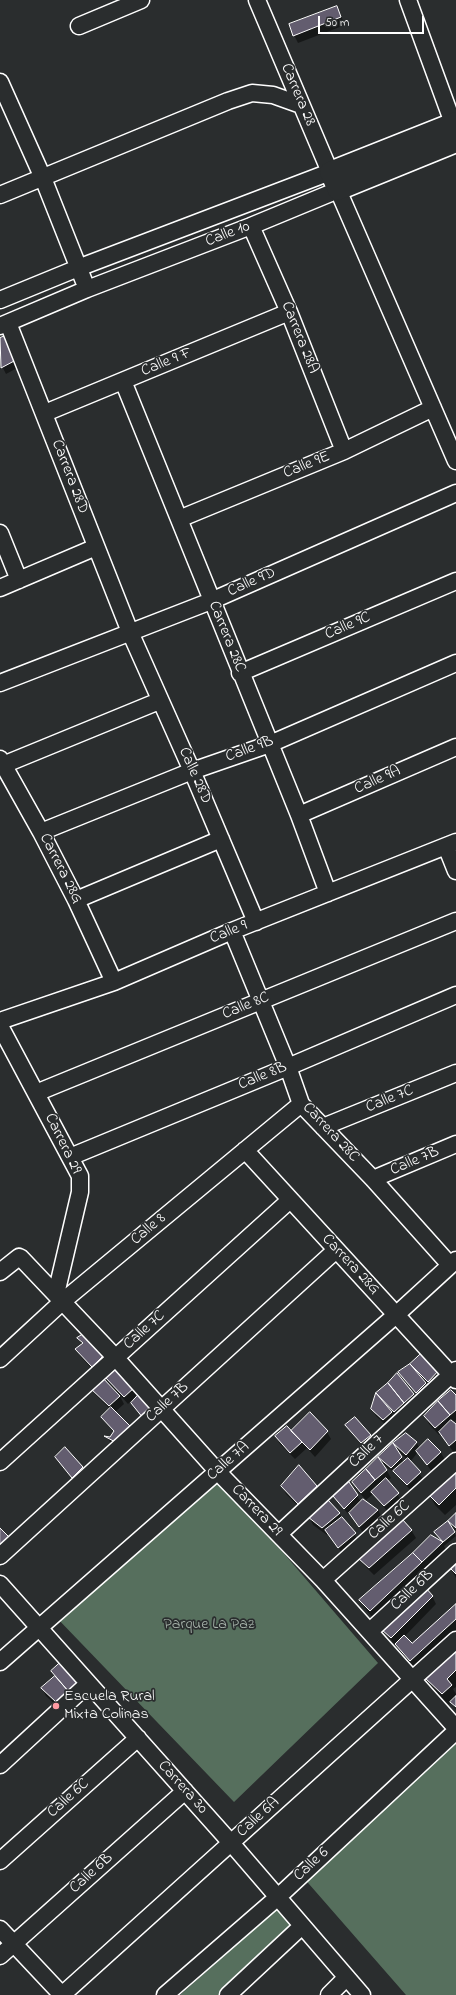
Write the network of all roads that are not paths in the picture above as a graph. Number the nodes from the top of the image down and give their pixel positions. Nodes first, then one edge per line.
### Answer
1 (141, 0) edge
2 (257, 0) edge
3 (408, 0) edge
4 (79, 26) dead end
5 (0, 82) edge
6 (4, 101) edge
7 (301, 105) junction
8 (455, 129) edge
9 (43, 178) junction
10 (334, 181) junction
11 (0, 195) edge
12 (251, 226) junction
13 (78, 268) junction
14 (88, 289) junction
15 (0, 300) edge
16 (289, 312) junction
17 (4, 325) edge
18 (123, 381) junction
19 (433, 408) junction
20 (45, 413) junction
21 (344, 451) junction
22 (456, 461) edge
23 (456, 493) edge
24 (179, 519) junction
25 (0, 534) edge
26 (96, 547) junction
27 (19, 580) junction
28 (456, 581) edge
29 (0, 588) edge
30 (211, 601) junction
31 (130, 632) junction
32 (456, 663) edge
33 (240, 673) junction
34 (0, 683) edge
35 (159, 701) junction
36 (270, 744) junction
37 (456, 747) edge
38 (1, 762) edge
39 (192, 771) junction
40 (299, 816) junction
41 (41, 832) junction
42 (221, 839) junction
43 (451, 844) edge
44 (456, 871) edge
45 (328, 893) junction
46 (76, 900) junction
47 (456, 921) edge
48 (256, 922) junction
49 (232, 931) junction
50 (114, 982) junction
51 (456, 995) edge
52 (260, 1002) junction
53 (0, 1021) edge
54 (0, 1026) edge
55 (288, 1067) junction
56 (456, 1073) edge
57 (36, 1093) junction
58 (301, 1104) junction
59 (323, 1127) junction
60 (456, 1144) edge
61 (245, 1150) junction
62 (70, 1157) junction
63 (373, 1179) junction
64 (290, 1200) junction
65 (336, 1250) junction
66 (453, 1262) edge
67 (0, 1272) edge
68 (59, 1298) junction
69 (397, 1314) junction
70 (115, 1357) junction
71 (0, 1359) edge
72 (454, 1375) edge
73 (161, 1410) junction
74 (0, 1462) edge
75 (456, 1462) edge
76 (218, 1471) junction
77 (279, 1534) junction
78 (456, 1552) edge
79 (0, 1556) edge
80 (323, 1580) junction
81 (0, 1584) edge
82 (39, 1627) junction
83 (370, 1631) junction
84 (456, 1640) edge
85 (0, 1662) edge
86 (412, 1680) junction
87 (88, 1684) junction
88 (456, 1728) edge
89 (456, 1732) edge
90 (138, 1738) junction
91 (0, 1764) edge
92 (185, 1791) junction
93 (232, 1844) junction
94 (0, 1861) edge
95 (278, 1897) junction
96 (302, 1926) junction
97 (0, 1928) edge
98 (14, 1944) junction
99 (0, 1956) edge
100 (346, 1978) junction
101 (62, 1995) edge
102 (165, 1995) edge
103 (228, 1995) edge
104 (329, 1995) edge
105 (362, 1995) edge

1 - 4 street
2 - 7 street, Carrera 28
3 - 8 street
5 - 6 street
6 - 9 street
7 - 9 street
7 - 10 street, Carrera 28
8 - 10 street, Calle 10
9 - 11 street
9 - 13 street
10 - 12 street, Calle 10
10 - 13 street, Calle 10
10 - 19 street, Carrera 28
12 - 14 street, Calle 10
12 - 16 street, Carrera 28A
13 - 14 street
13 - 15 street, Calle 10
14 - 17 street, Calle 10
16 - 18 street, Calle 9 F
16 - 21 street, Carrera 28A
17 - 20 street, Carrera 28D
18 - 20 street, Calle 9 F
18 - 24 street, Carrera 28C
19 - 21 street, Calle 9E
19 - 22 street, Carrera 28
20 - 26 street, Carrera 28D
21 - 24 street, Calle 9E
23 - 30 street, Calle 9D
24 - 30 street, Carrera 28C
25 - 27 street
26 - 27 street
26 - 31 street, Carrera 28D
27 - 29 street
28 - 33 street, Calle 9C
30 - 31 street, Calle 9D
30 - 33 street, Carrera 28C
31 - 34 street, Calle 9D
31 - 35 street, Calle 28D
32 - 36 street, Calle 9B
33 - 36 street, Carrera 28C
35 - 38 street
35 - 39 street, Calle 28D
36 - 39 street, Calle 9B
36 - 40 street, Carrera 28C
37 - 40 street, Calle 9A
38 - 41 street, Carrera 28G
39 - 41 street, Calle 9B
39 - 42 street, Calle 28D
40 - 45 street, Carrera 28C
41 - 46 street, Carrera 28G
42 - 46 street
42 - 48 street, Calle 28D
43 - 44 street
43 - 45 street, Calle 9
45 - 48 street, Calle 9
46 - 50 street, Carrera 28G
47 - 52 street, Calle 8C
48 - 49 street, Calle 9
49 - 50 street, Calle 9
49 - 52 street, Carrera 28C
50 - 53 street, Calle 9
51 - 55 street, Calle 8B
52 - 55 street, Carrera 28C
52 - 57 street, Calle 8C
54 - 57 street, Carrera 29
55 - 58 street, Carrera 28C
55 - 62 street, Calle 8B
56 - 59 street, Calle 7C
57 - 62 street, Carrera 29
58 - 59 street, Carrera 28C
58 - 61 street, Calle 8
59 - 63 street, Carrera 28C
60 - 63 street, Calle 7B
61 - 64 street, Carrera 28G
61 - 68 street, Calle 8
62 - 68 street, Carrera 29
63 - 66 street, Carrera 28C
64 - 65 street, Carrera 28G
64 - 70 street, Calle 7C
65 - 69 street, Carrera 28G
65 - 73 street, Calle 7B
66 - 69 street, Calle 7A
67 - 68 street, Carrera 29
68 - 70 street, Carrera 29
68 - 71 street, Calle 8
69 - 72 street, Carrera 28G
69 - 76 street, Calle 7A
70 - 73 street, Carrera 29
70 - 74 street, Calle 7C
72 - 77 street, Calle 7
73 - 76 street, Carrera 29
73 - 79 street, Calle 7B
75 - 80 street, Calle 6C
76 - 77 street, Carrera 29
76 - 82 street, Calle 7A
77 - 80 street, Carrera 29
78 - 83 street, Calle 6B
80 - 83 street, Carrera 29
81 - 82 street, Carrera 30
82 - 85 street, Calle 7A
82 - 87 street, Carrera 30
83 - 86 street, Carrera 29
84 - 86 street, Calle 6A
86 - 88 street, Carrera 29
86 - 93 street, Calle 6A
87 - 90 street, Carrera 30
87 - 91 street
89 - 95 street, Calle 6
90 - 92 street, Carrera 30
90 - 94 street, Calle 6C
92 - 93 street, Carrera 30
92 - 98 street, Calle 6B
93 - 95 street, Carrera 30
93 - 101 street, Calle 6A
95 - 96 street, Carrera 30
95 - 102 street, Calle 6
96 - 100 street, Carrera 30
96 - 103 street
97 - 98 street
98 - 99 street, Calle 6B
98 - 101 street
100 - 104 street
100 - 105 street, Carrera 30

